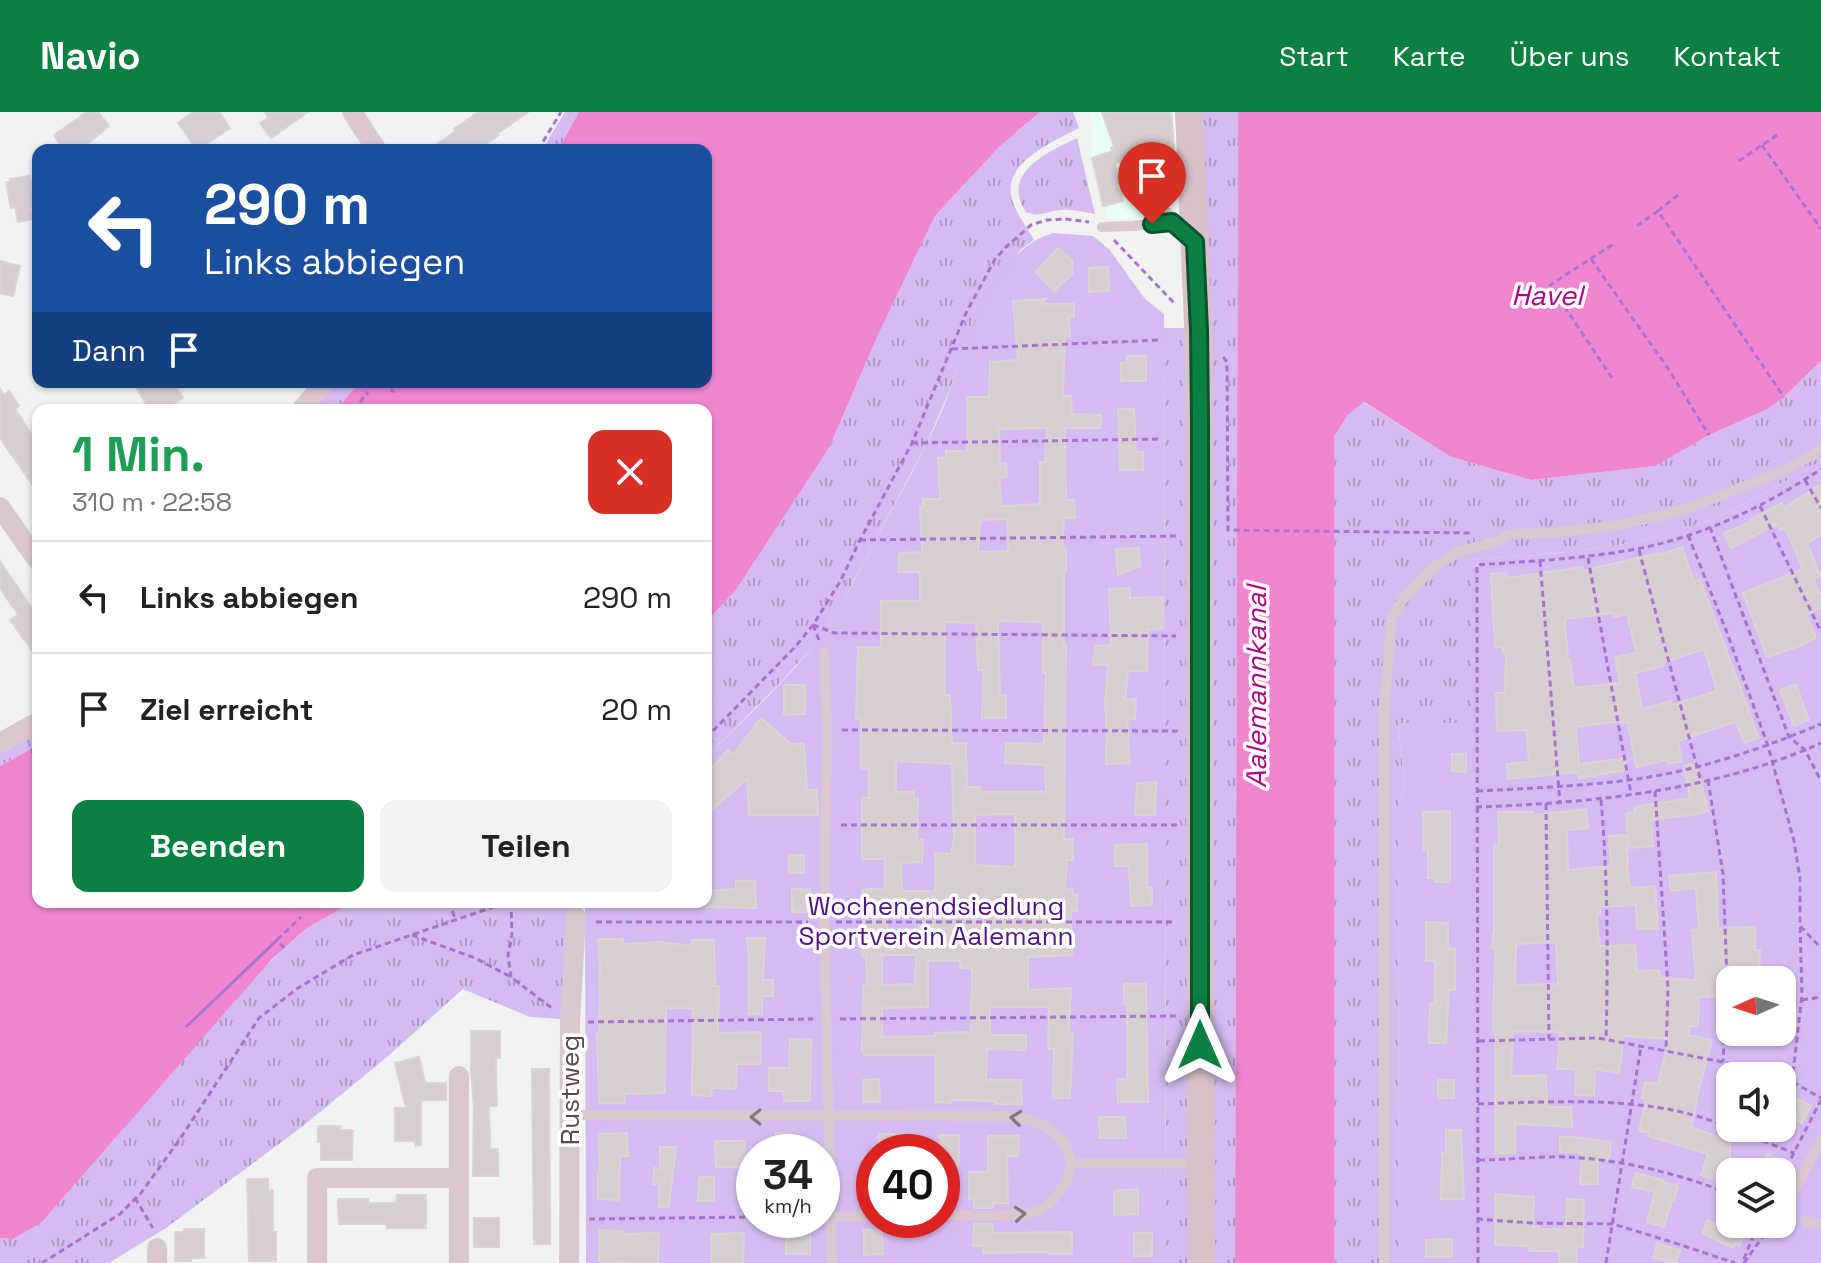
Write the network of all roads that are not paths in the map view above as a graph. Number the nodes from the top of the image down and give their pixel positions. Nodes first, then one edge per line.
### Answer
1 (352, 112) edge
2 (1189, 112) edge
3 (373, 144) edge
4 (1102, 227) road end
5 (1195, 242) junction
6 (320, 388) edge
7 (306, 404) edge
8 (1821, 446) edge
9 (0, 507) edge
10 (32, 552) edge
11 (824, 652) dead end
12 (32, 725) edge
13 (0, 743) edge
14 (576, 920) road end
15 (459, 1076) dead end
16 (569, 1115) junction
17 (829, 1117) junction
18 (829, 1134) edge
19 (1821, 1141) edge
20 (1072, 1163) junction
21 (1200, 1163) junction
22 (459, 1178) junction
23 (1796, 1186) edge
24 (960, 1215) edge
25 (1805, 1221) dead end
26 (1821, 1224) edge
27 (831, 1238) edge
28 (317, 1263) edge
29 (459, 1263) edge
30 (569, 1263) edge
31 (832, 1263) edge
32 (1201, 1263) edge
33 (1384, 1263) edge

1 - 3 street
2 - 5 street
4 - 5 lane
5 - 21 street
6 - 7 street
8 - 33 lane
9 - 10 street
11 - 17 lane
12 - 13 street
14 - 16 street, Rustweg
15 - 22 street
17 -> 16 lane
16 - 30 street, Rustweg
17 - 18 lane
20 -> 17 lane
19 - 23 lane
20 - 21 lane
24 -> 20 lane
21 - 32 street
22 - 28 street
22 - 29 street
25 - 26 lane
27 - 31 lane

